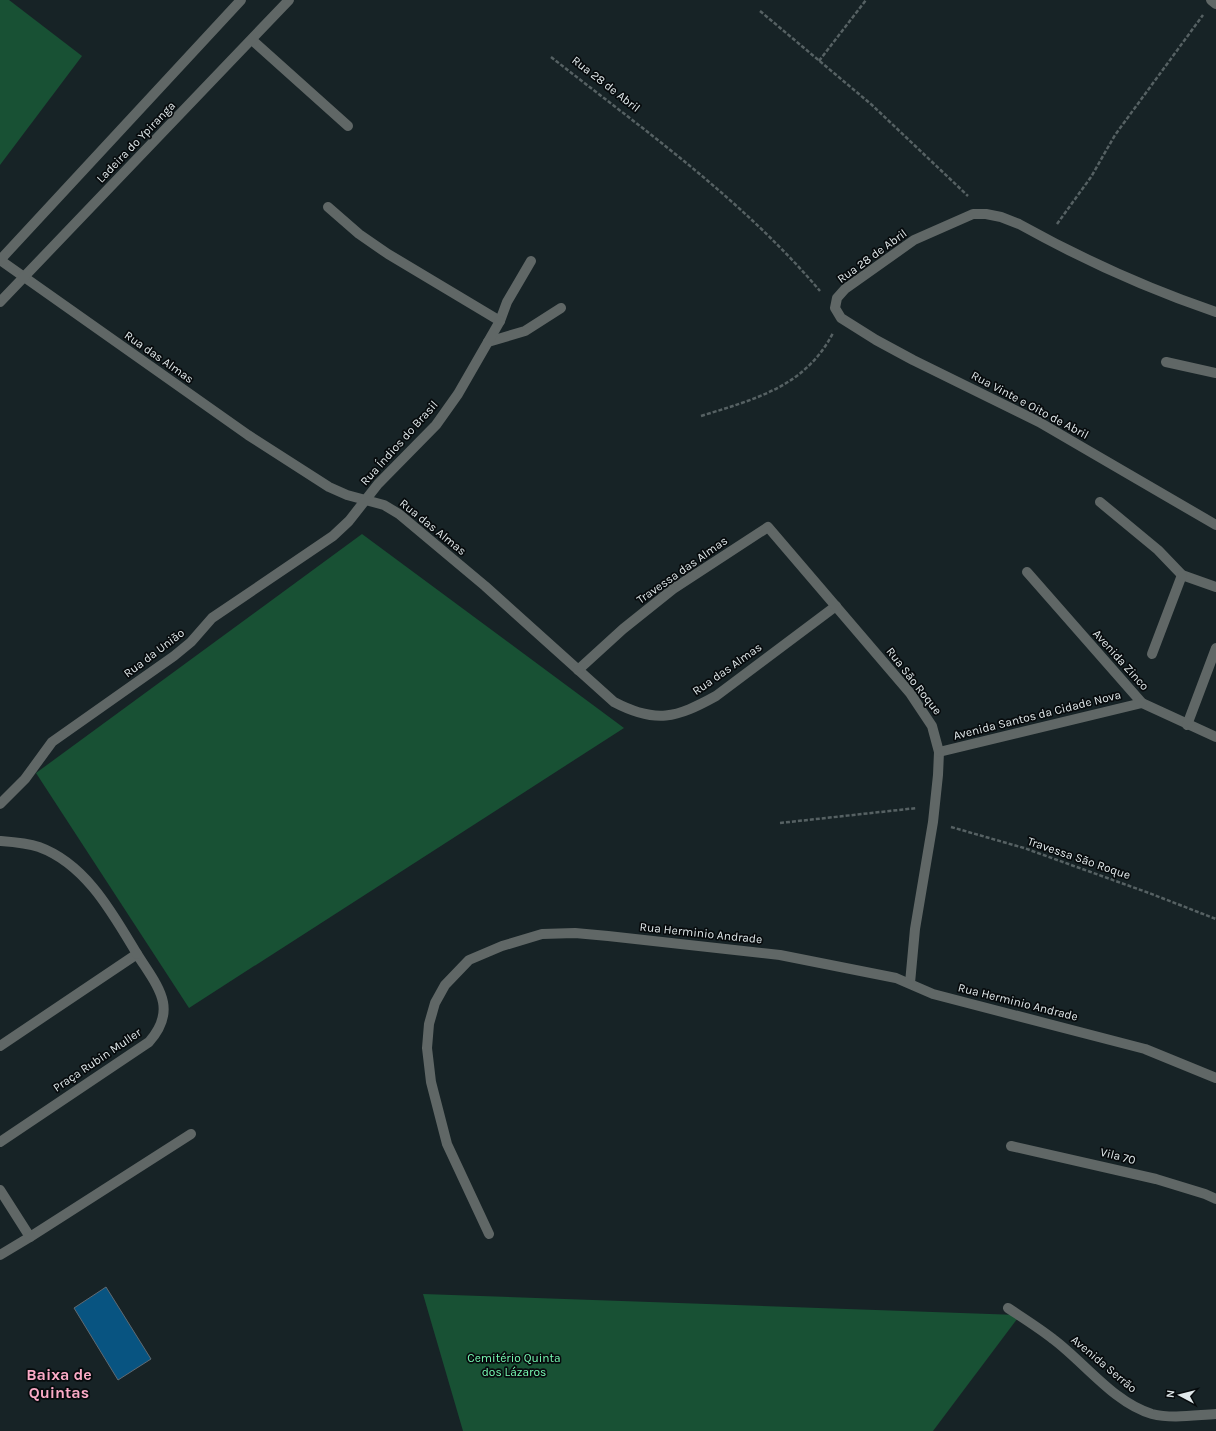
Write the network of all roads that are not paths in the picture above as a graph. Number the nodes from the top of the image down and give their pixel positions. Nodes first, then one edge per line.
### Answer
1 (241, 0) edge
2 (289, 0) edge
3 (252, 40) junction
4 (348, 126) dead end
5 (328, 207) dead end
6 (0, 260) edge
7 (531, 261) dead end
8 (24, 278) junction
9 (0, 302) edge
10 (561, 308) dead end
11 (835, 308) joint
12 (1216, 312) edge
13 (500, 322) junction
14 (488, 342) junction
15 (1166, 362) dead end
16 (1216, 373) edge
17 (366, 499) junction
18 (1100, 502) dead end
19 (1216, 525) edge
20 (768, 527) joint
21 (1027, 572) dead end
22 (1182, 575) junction
23 (1216, 587) edge
24 (836, 606) junction
25 (1216, 648) edge
26 (1152, 654) dead end
27 (578, 670) junction
28 (1142, 703) junction
29 (1187, 725) junction
30 (1216, 738) edge
31 (939, 752) junction
32 (0, 804) edge
33 (0, 841) edge
34 (138, 954) junction
35 (910, 983) junction
36 (0, 1046) edge
37 (1216, 1078) edge
38 (191, 1134) dead end
39 (0, 1142) edge
40 (1011, 1146) dead end
41 (0, 1190) edge
42 (1216, 1199) edge
43 (489, 1234) dead end
44 (30, 1236) junction
45 (0, 1256) edge
46 (1008, 1308) dead end
47 (1216, 1414) edge

1 - 6 street, Ladeira do Ypiranga
2 - 3 street, Ladeira do Ypiranga
3 - 4 street
3 - 8 street, Ladeira do Ypiranga
5 - 13 street
6 - 8 street, Rua das Almas
7 - 13 street, Rua Índios do Brasil
8 - 9 street, Ladeira do Ypiranga
8 - 17 street, Rua das Almas
10 - 14 street
11 - 12 street, Rua 28 de Abril
11 - 19 street, Rua Vinte e Oito de Abril
13 - 14 street, Rua Índios do Brasil
14 - 17 street, Rua Índios do Brasil
15 - 16 street
17 - 27 street, Rua das Almas
17 - 32 street, Rua da União
18 - 22 street
20 - 24 street, Rua São Roque
20 - 27 street, Travessa das Almas
21 - 28 street, Avenida Zinco
22 - 23 street
22 - 26 street
24 - 27 street, Rua das Almas
24 - 31 street, Rua São Roque
25 - 29 street
28 - 29 street, Avenida Zinco
28 - 31 street, Avenida Santos da Cidade Nova
29 - 30 street, Avenida Zinco
31 - 35 street, Rua São Roque
33 - 34 street, Praça Rubin Muller
34 - 36 street
34 - 39 street, Praça Rubin Muller
35 - 37 street, Rua Herminio Andrade
35 - 43 street, Rua Herminio Andrade
38 - 44 street
40 - 42 street, Vila 70
41 - 44 street
44 - 45 street
46 - 47 street, Avenida Serrão

